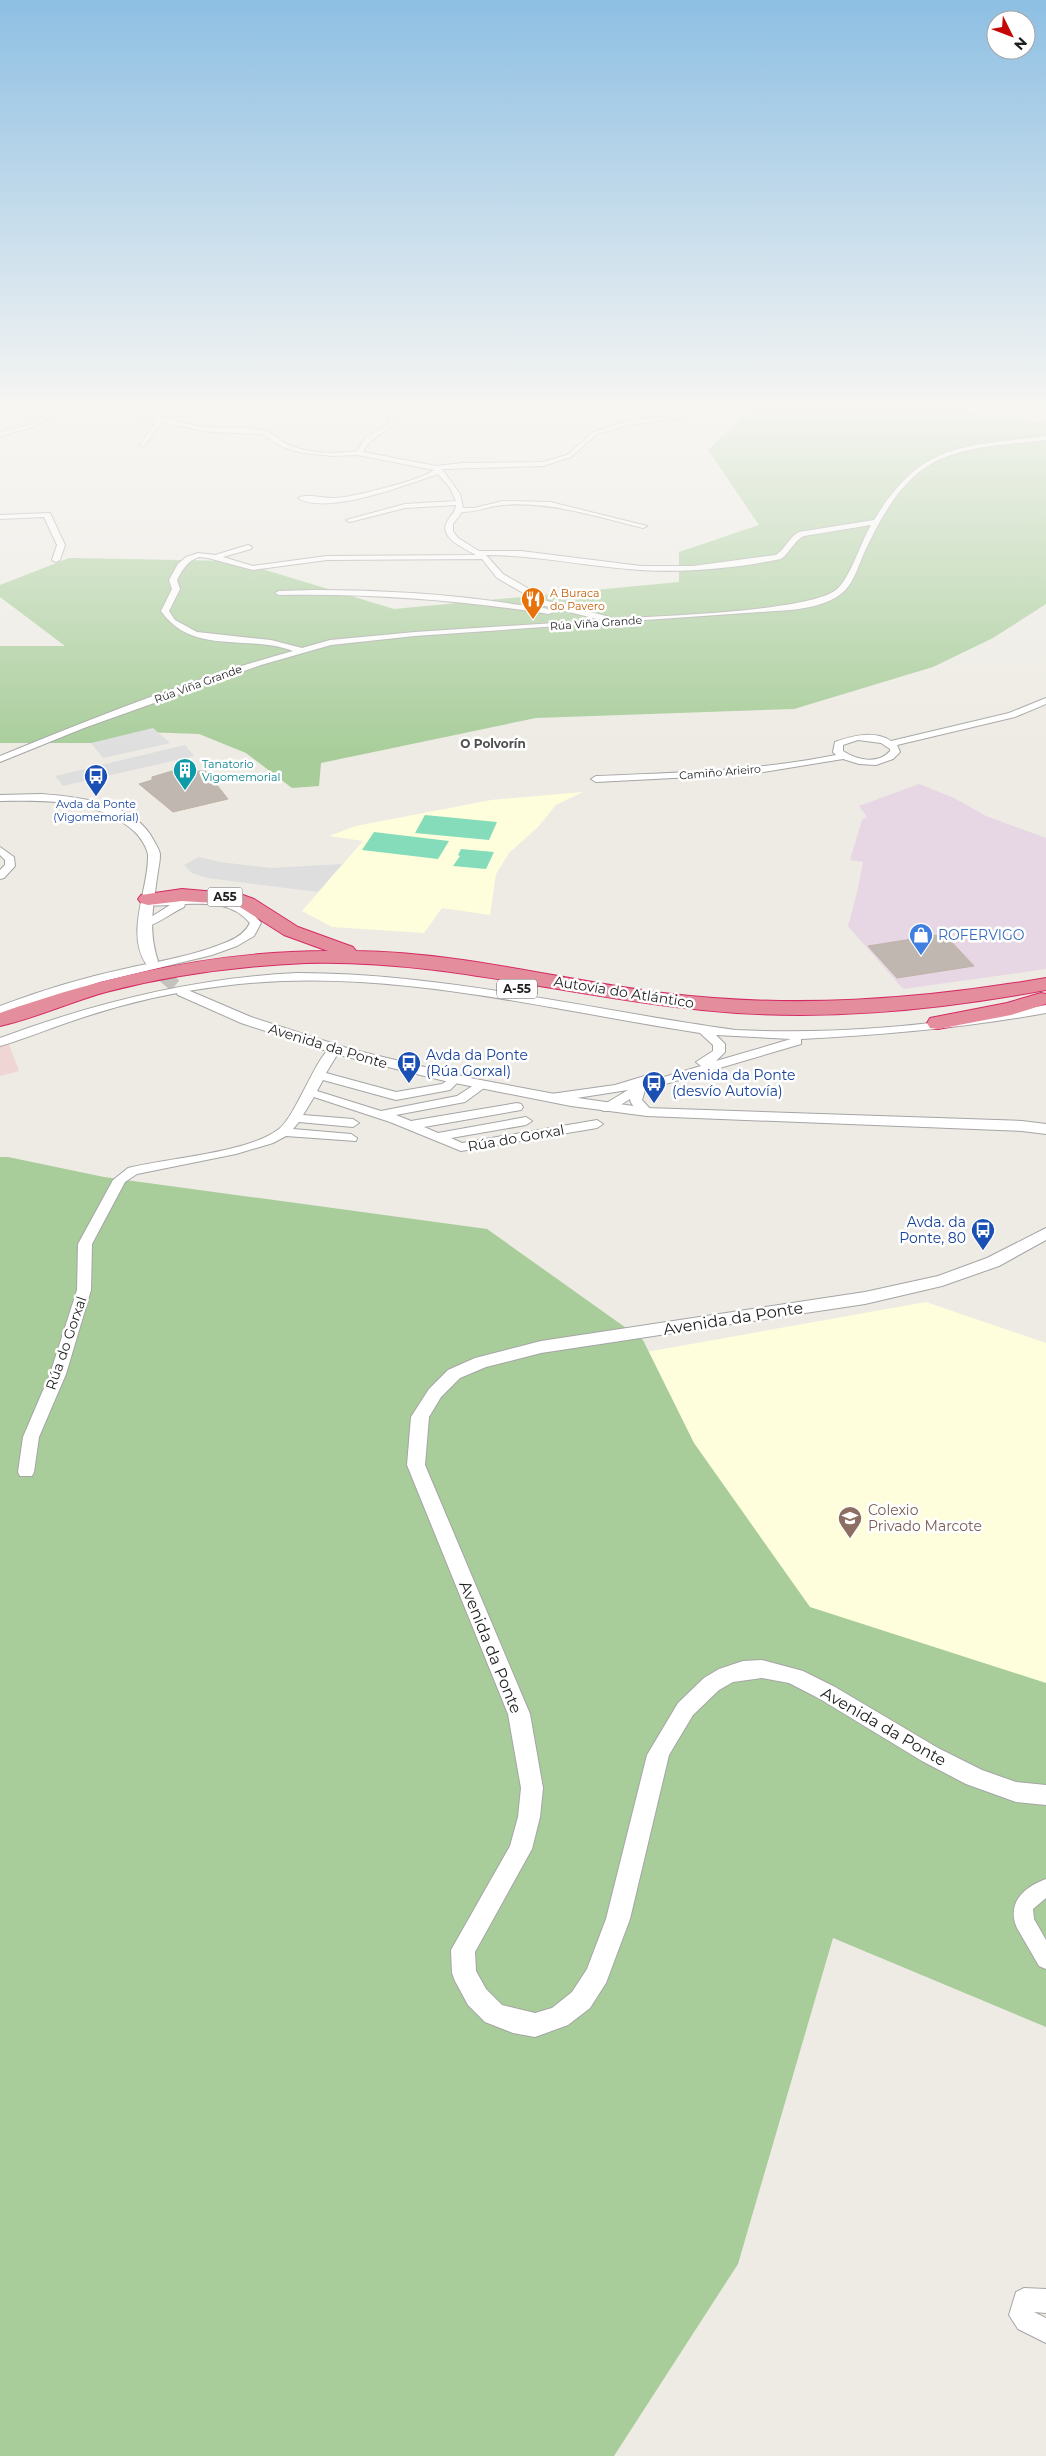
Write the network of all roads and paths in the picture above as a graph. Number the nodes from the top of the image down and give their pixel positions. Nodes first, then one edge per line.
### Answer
1 (51, 525) edge
2 (449, 525) edge
3 (637, 525) edge
4 (861, 525) edge
5 (876, 525) edge
6 (643, 526) dead end
7 (248, 547) dead end
8 (480, 555) junction
9 (218, 556) junction
10 (56, 560) dead end
11 (279, 593) dead end
12 (610, 622) junction
13 (584, 624) junction
14 (299, 650) junction
15 (1046, 701) edge
16 (890, 744) junction
17 (843, 756) junction
18 (0, 759) edge
19 (596, 779) dead end
20 (0, 798) edge
21 (0, 850) edge
22 (0, 876) edge
23 (148, 896) junction
24 (185, 899) junction
25 (145, 924) junction
26 (340, 950) junction
27 (201, 956) junction
28 (367, 957) junction
29 (151, 961) tunnel mouth
30 (183, 992) tunnel mouth
31 (1045, 998) edge
32 (0, 1010) edge
33 (0, 1020) edge
34 (938, 1024) joint
35 (704, 1030) junction
36 (0, 1032) edge
37 (818, 1035) junction
38 (0, 1042) edge
39 (719, 1044) junction
40 (334, 1050) junction
41 (742, 1056) junction
42 (318, 1075) junction
43 (456, 1079) junction
44 (480, 1085) junction
45 (639, 1088) junction
46 (617, 1089) junction
47 (309, 1092) junction
48 (551, 1098) junction
49 (517, 1107) dead end
50 (607, 1108) junction
51 (647, 1112) junction
52 (380, 1114) junction
53 (294, 1118) junction
54 (526, 1121) dead end
55 (353, 1123) dead end
56 (597, 1124) dead end
57 (411, 1126) junction
58 (1046, 1129) edge
59 (282, 1132) junction
60 (436, 1136) junction
61 (351, 1138) dead end
62 (1046, 1233) edge
63 (26, 1472) dead end
64 (1046, 1795) edge
65 (1046, 1888) edge
66 (1046, 1959) edge
67 (1046, 2301) edge
68 (1046, 2331) edge

1 - 10 street
2 - 8 street
3 - 6 street
4 - 8 street
5 - 12 street, Rúa Viña Grande
7 - 9 street
8 - 9 street
8 - 12 street
9 - 14 street
11 - 13 street
12 - 13 street, Rúa Viña Grande
13 - 14 street, Rúa Viña Grande
14 - 18 street, Rúa Viña Grande
15 - 16 street
16 - 17 street, Camiño Arieiro
16 - 17 street
17 - 19 street, Camiño Arieiro
20 - 23 street
21 - 22 street
23 - 24 highway, A55
23 - 25 street
24 - 25 street
24 - 26 highway, A55
24 - 27 street
25 - 29 street
26 - 27 highway
26 - 28 highway, A55
27 - 32 street
28 - 31 highway, Autovía do Atlántico / A-55
28 - 33 highway, Autovía do Atlántico / A-55
30 - 40 street, Avenida da Ponte
31 - 34 highway
31 - 36 highway, Autovía do Atlántico / A-55
34 - 37 street
35 - 37 street
35 - 38 street
35 - 39 street
37 - 41 street
39 - 41 street
39 - 46 street
40 - 42 street, Rúa do Gorxal
40 - 43 street, Avenida da Ponte
41 - 45 street
42 - 43 street
42 - 47 street, Rúa do Gorxal
43 - 44 street, Avenida da Ponte
44 - 48 street, Avenida da Ponte
44 - 52 street, Rúa do Gorxal
45 - 50 street
45 - 51 street
46 - 48 street
46 - 50 street
47 - 52 street, Rúa do Gorxal
47 - 53 street, Rúa do Gorxal
48 - 50 street, Avenida da Ponte
49 - 57 street
50 - 51 street, Avenida da Ponte
51 - 58 street, Avenida da Ponte
52 - 57 street, Rúa do Gorxal
53 - 55 street
53 - 59 street, Rúa do Gorxal
54 - 60 street, Rúa do Gorxal
56 - 60 street, Rúa do Gorxal
57 - 60 street, Rúa do Gorxal
59 - 61 street, Rúa do Gorxal
59 - 63 street, Rúa do Gorxal
62 - 64 street, Avenida da Ponte
65 - 66 street
67 - 68 street

